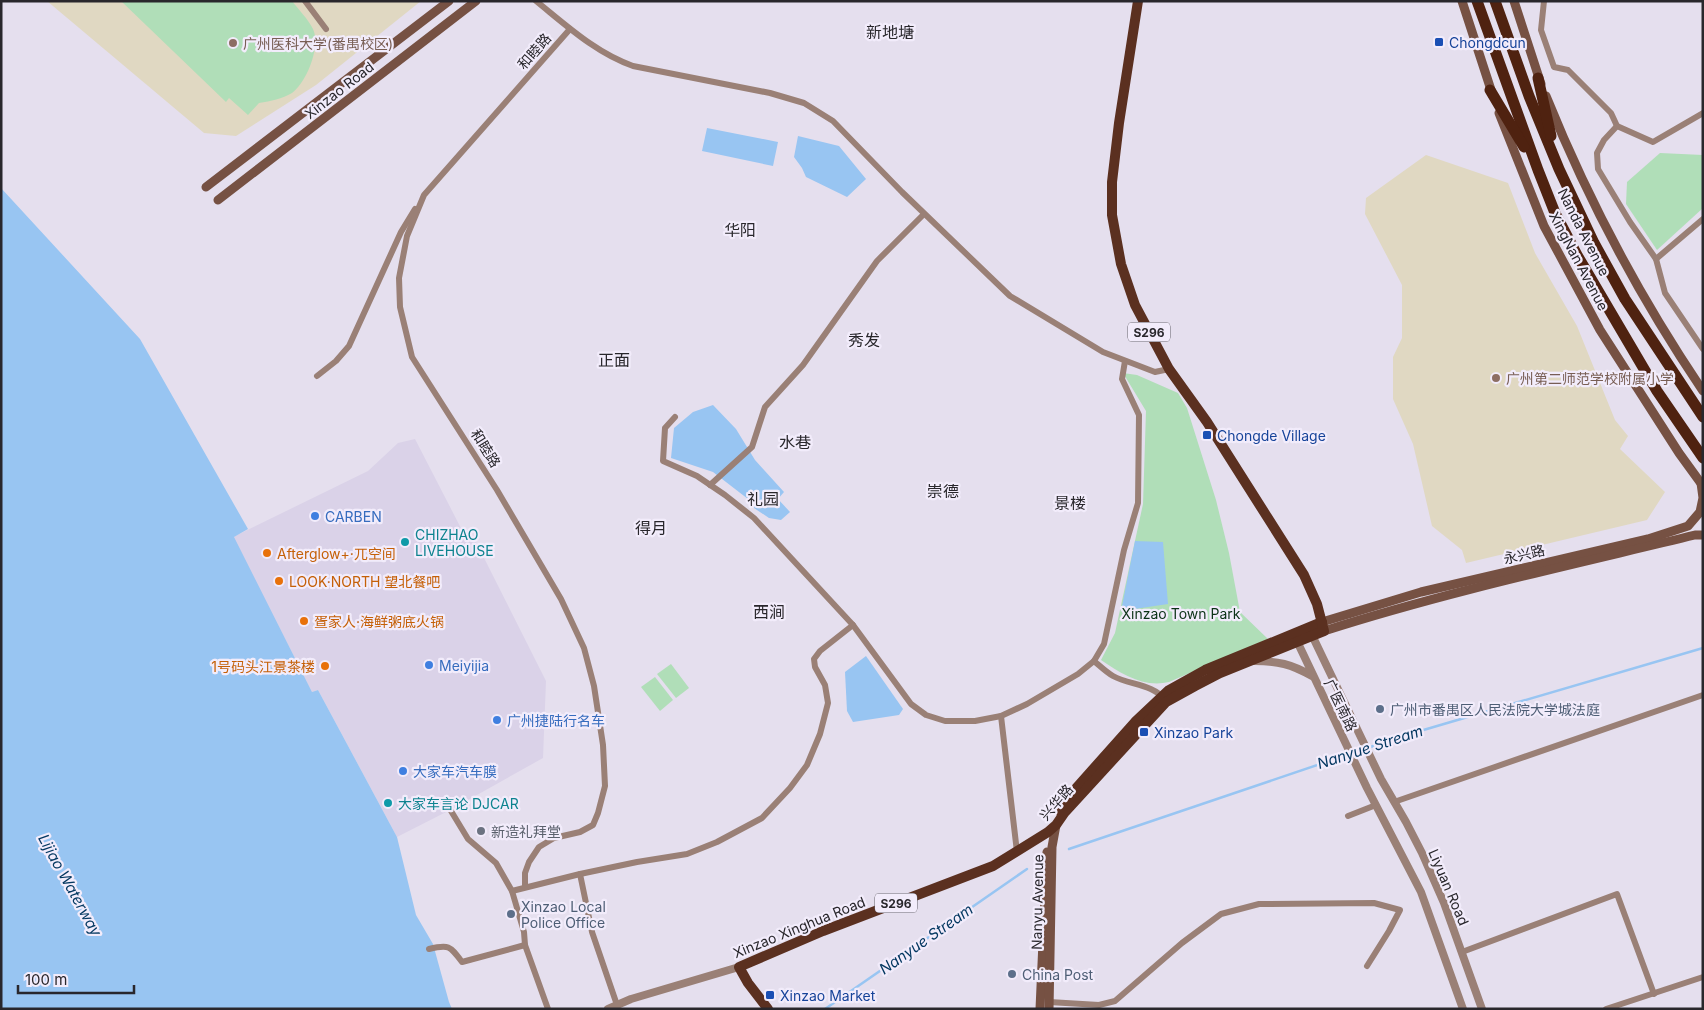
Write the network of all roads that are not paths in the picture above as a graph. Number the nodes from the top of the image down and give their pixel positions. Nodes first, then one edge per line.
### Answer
1 (305, 1) edge
2 (449, 1) edge
3 (476, 1) edge
4 (536, 1) edge
5 (1138, 1) edge
6 (1462, 1) edge
7 (1477, 1) edge
8 (1495, 1) edge
9 (1514, 1) edge
10 (1544, 1) edge
11 (326, 29) dead end
12 (570, 29) junction
13 (1538, 78) junction
14 (1490, 90) junction
15 (1703, 113) edge
16 (1617, 126) junction
17 (1559, 169) junction
18 (1538, 170) junction
19 (206, 188) dead end
20 (424, 195) junction
21 (218, 200) dead end
22 (924, 214) junction
23 (1703, 219) edge
24 (1656, 259) junction
25 (1703, 349) edge
26 (1125, 361) junction
27 (1170, 369) junction
28 (317, 376) dead end
29 (1703, 391) edge
30 (675, 417) dead end
31 (1703, 417) edge
32 (1703, 458) edge
33 (1702, 484) edge
34 (710, 485) junction
35 (1703, 535) edge
36 (853, 625) junction
37 (1323, 627) junction
38 (1310, 631) junction
39 (1295, 638) junction
40 (1094, 661) junction
41 (1247, 662) junction
42 (1312, 676) junction
43 (1703, 695) edge
44 (1164, 699) junction
45 (1001, 716) junction
46 (1381, 780) joint
47 (1367, 788) joint
48 (1394, 802) junction
49 (1376, 805) junction
50 (448, 806) dead end
51 (1348, 816) dead end
52 (1052, 829) junction
53 (1017, 852) junction
54 (580, 874) junction
55 (525, 886) junction
56 (512, 891) junction
57 (525, 945) junction
58 (429, 949) dead end
59 (1462, 952) junction
60 (1367, 966) dead end
61 (739, 967) junction
62 (1703, 977) edge
63 (1654, 994) junction
64 (617, 1005) junction
65 (1049, 1005) edge
66 (1622, 1006) edge
67 (548, 1009) edge
68 (608, 1009) edge
69 (768, 1009) edge
70 (1040, 1009) edge
71 (1463, 1009) edge
72 (1482, 1009) edge
73 (1606, 1009) edge

1 - 11 street
2 - 19 main road, Xinzao Road
3 - 21 main road, Xinzao Road
4 - 12 street
5 - 27 main road, S296
6 - 14 main road, XingNan Avenue
7 - 18 highway, Nanda Avenue
8 - 17 highway, Nanda Avenue
9 - 13 main road
10 - 16 street
12 - 20 street, 和睦路
12 - 22 street
13 - 17 highway
13 - 29 main road
14 - 18 highway
14 - 33 main road, XingNan Avenue
15 - 16 street
16 - 24 street
17 - 31 highway, Nanda Avenue
18 - 32 highway, Nanda Avenue
20 - 28 street
20 - 55 street, 和睦路
22 - 26 street
22 - 34 street
23 - 24 street
24 - 25 street
26 - 27 street
26 - 40 street
27 - 37 main road, S296
30 - 34 street
33 - 37 main road, 永兴路
34 - 36 street
35 - 37 main road, 永兴路
36 - 45 street
36 - 54 street
37 - 38 main road, 兴华路 / S296
38 - 39 main road, 兴华路 / S296
38 - 46 street, 广医南路
39 - 41 main road, 兴华路 / S296
39 - 42 street, 广医南路
39 - 44 main road, 兴华路 / S296
40 - 44 street
40 - 45 street
41 - 42 street
41 - 44 main road, 兴华路 / S296
42 - 47 street, 广医南路
43 - 48 street
44 - 52 main road, 兴华路 / S296
45 - 53 street
46 - 48 street, Liyuan Road
47 - 49 street, Liyuan Road
48 - 59 street, Liyuan Road
49 - 51 street
49 - 71 street, Liyuan Road
50 - 56 street
52 - 53 main road, Xinzao Xinghua Road / S296
52 - 65 main road, Nanyu Avenue
52 - 70 main road, Nanyu Avenue
53 - 61 main road, Xinzao Xinghua Road / S296
54 - 55 street
54 - 64 street
55 - 56 street
56 - 57 street
57 - 58 street
57 - 67 street
59 - 63 street
59 - 72 street, Liyuan Road
60 - 65 street
61 - 64 street, Xinzao Xinghua Road
61 - 69 main road
62 - 63 street
63 - 66 street
64 - 68 street, Xinzao Xinghua Road
66 - 73 street

